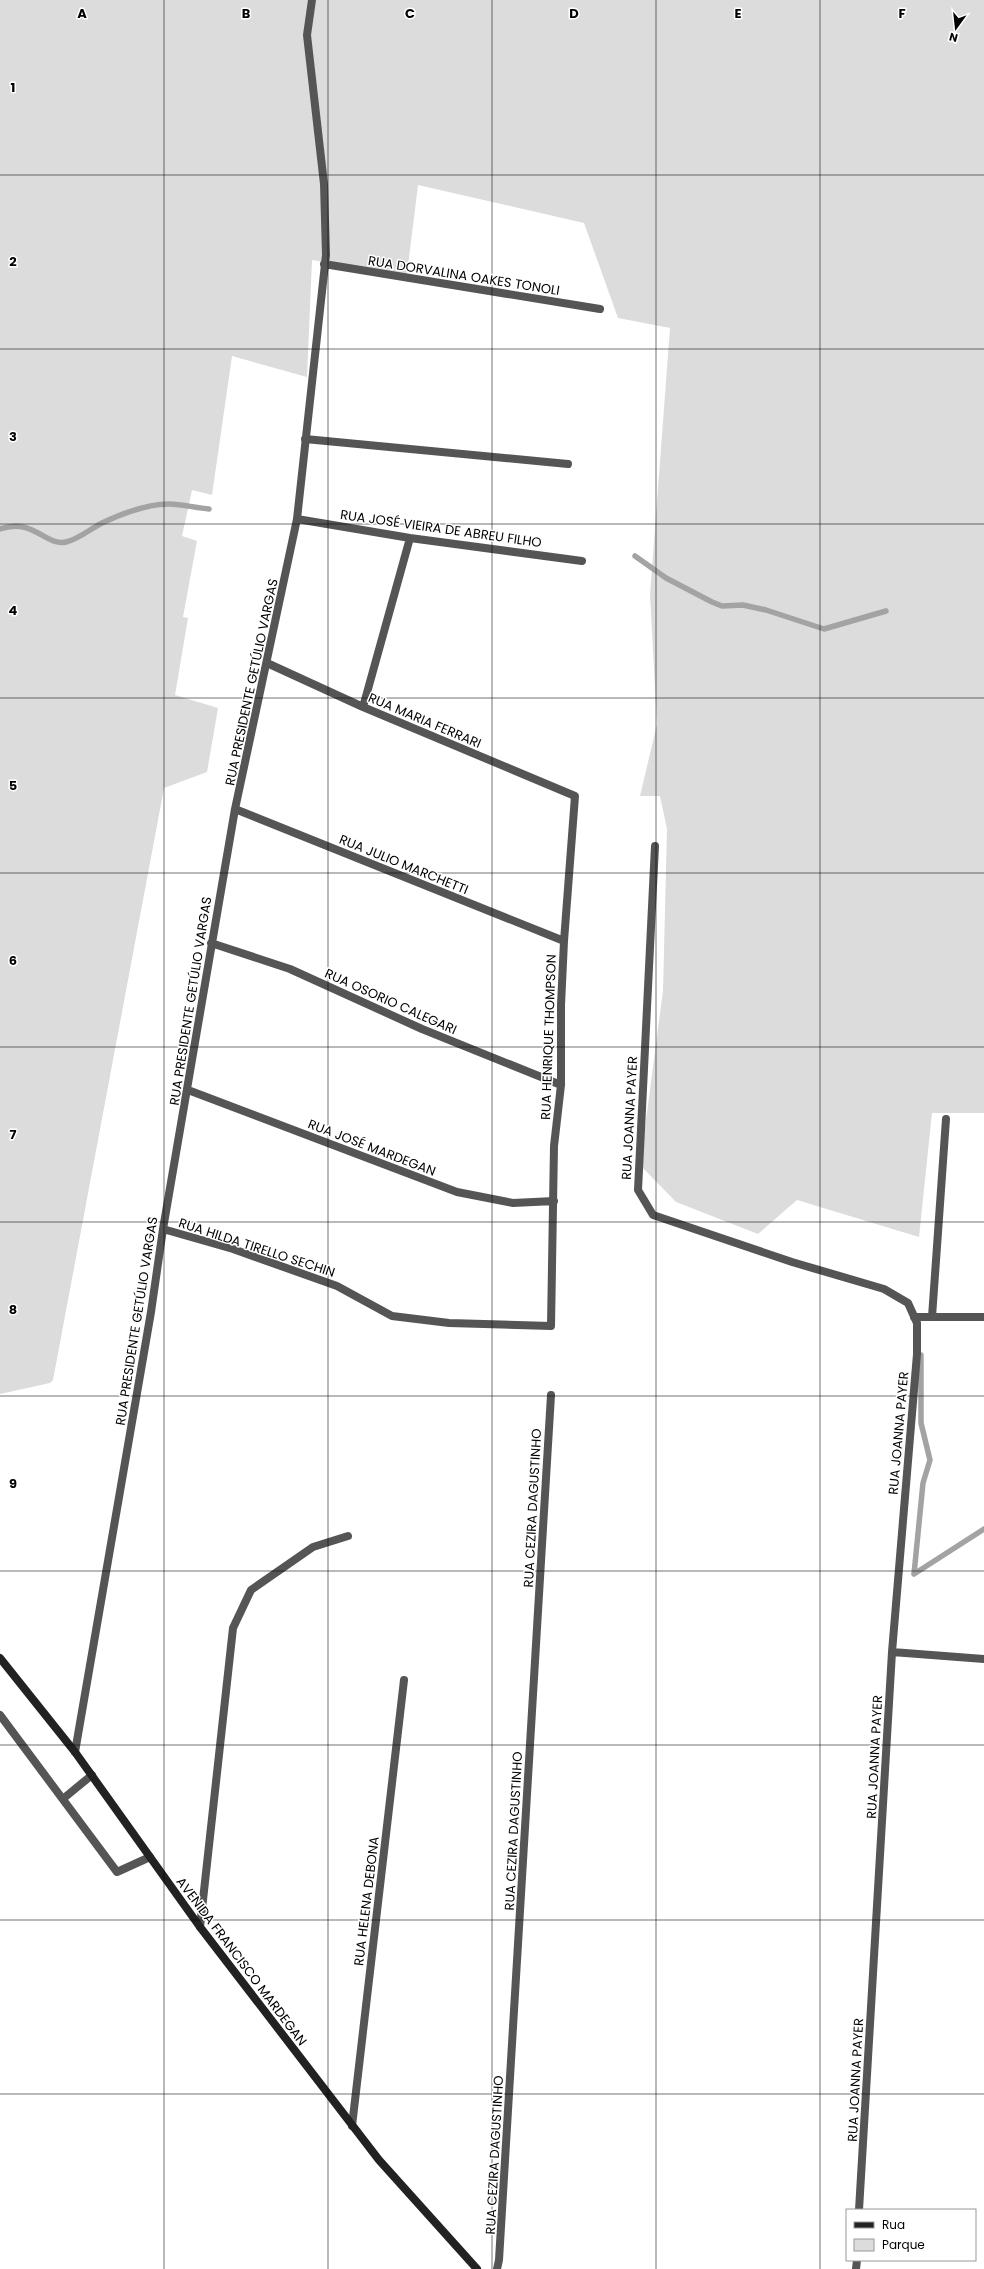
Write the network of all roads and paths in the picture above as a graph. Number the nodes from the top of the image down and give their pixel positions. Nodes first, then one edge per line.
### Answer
1 (312, 0) edge
2 (324, 264) junction
3 (600, 309) dead end
4 (305, 439) junction
5 (568, 464) dead end
6 (297, 519) junction
7 (410, 538) junction
8 (582, 561) dead end
9 (267, 663) junction
10 (363, 707) junction
11 (575, 796) joint
12 (235, 809) junction
13 (655, 846) dead end
14 (564, 941) junction
15 (211, 943) junction
16 (561, 1085) junction
17 (188, 1090) junction
18 (946, 1119) dead end
19 (554, 1201) junction
20 (163, 1229) junction
21 (914, 1317) junction
22 (932, 1317) junction
23 (984, 1317) edge
24 (551, 1326) joint
25 (551, 1394) dead end
26 (348, 1536) dead end
27 (892, 1652) junction
28 (0, 1658) edge
29 (984, 1659) edge
30 (404, 1680) dead end
31 (0, 1715) edge
32 (75, 1752) junction
33 (92, 1775) junction
34 (64, 1798) junction
35 (150, 1857) junction
36 (200, 1927) junction
37 (352, 2126) junction
38 (860, 2209) edge
39 (477, 2269) edge
40 (497, 2269) edge

1 - 2 street, RUA PRESIDENTE GETÚLIO VARGAS
2 - 3 street, RUA DORVALINA OAKES TONOLI
2 - 4 street, RUA PRESIDENTE GETÚLIO VARGAS
4 - 5 street
4 - 6 street, RUA PRESIDENTE GETÚLIO VARGAS
6 - 7 street, RUA JOSÉ VIEIRA DE ABREU FILHO
6 - 9 street, RUA PRESIDENTE GETÚLIO VARGAS
7 - 8 street, RUA JOSÉ VIEIRA DE ABREU FILHO
7 - 10 street
9 - 10 street, RUA MARIA FERRARI
9 - 12 street, RUA PRESIDENTE GETÚLIO VARGAS
10 - 11 street, RUA MARIA FERRARI
11 - 14 street, RUA HENRIQUE THOMPSON
12 - 14 street, RUA JULIO MARCHETTI
12 - 15 street, RUA PRESIDENTE GETÚLIO VARGAS
13 - 21 street, RUA JOANNA PAYER
14 - 16 street, RUA HENRIQUE THOMPSON
15 - 16 street, RUA OSORIO CALEGARI
15 - 17 street, RUA PRESIDENTE GETÚLIO VARGAS
16 - 19 street, RUA HENRIQUE THOMPSON
17 - 19 street, RUA JOSÉ MARDEGAN
17 - 20 street, RUA PRESIDENTE GETÚLIO VARGAS
18 - 22 street
19 - 24 street, RUA HENRIQUE THOMPSON
20 - 24 street, RUA HILDA TIRELLO SECHIN
20 - 32 street, RUA PRESIDENTE GETÚLIO VARGAS
21 - 22 street
21 - 27 street, RUA JOANNA PAYER
22 - 23 street
25 - 40 street, RUA CEZIRA DAGUSTINHO
26 - 36 street
27 - 29 street
27 - 38 street, RUA JOANNA PAYER
28 - 32 main road, AVENIDA FRANCISCO MARDEGAN
30 - 37 street, RUA HELENA DEBONA
31 - 34 street
32 - 33 main road, AVENIDA FRANCISCO MARDEGAN
33 - 34 street
33 - 35 main road, AVENIDA FRANCISCO MARDEGAN
34 - 35 street
35 - 36 main road, AVENIDA FRANCISCO MARDEGAN
36 - 37 main road, AVENIDA FRANCISCO MARDEGAN
37 - 39 main road, AVENIDA FRANCISCO MARDEGAN

